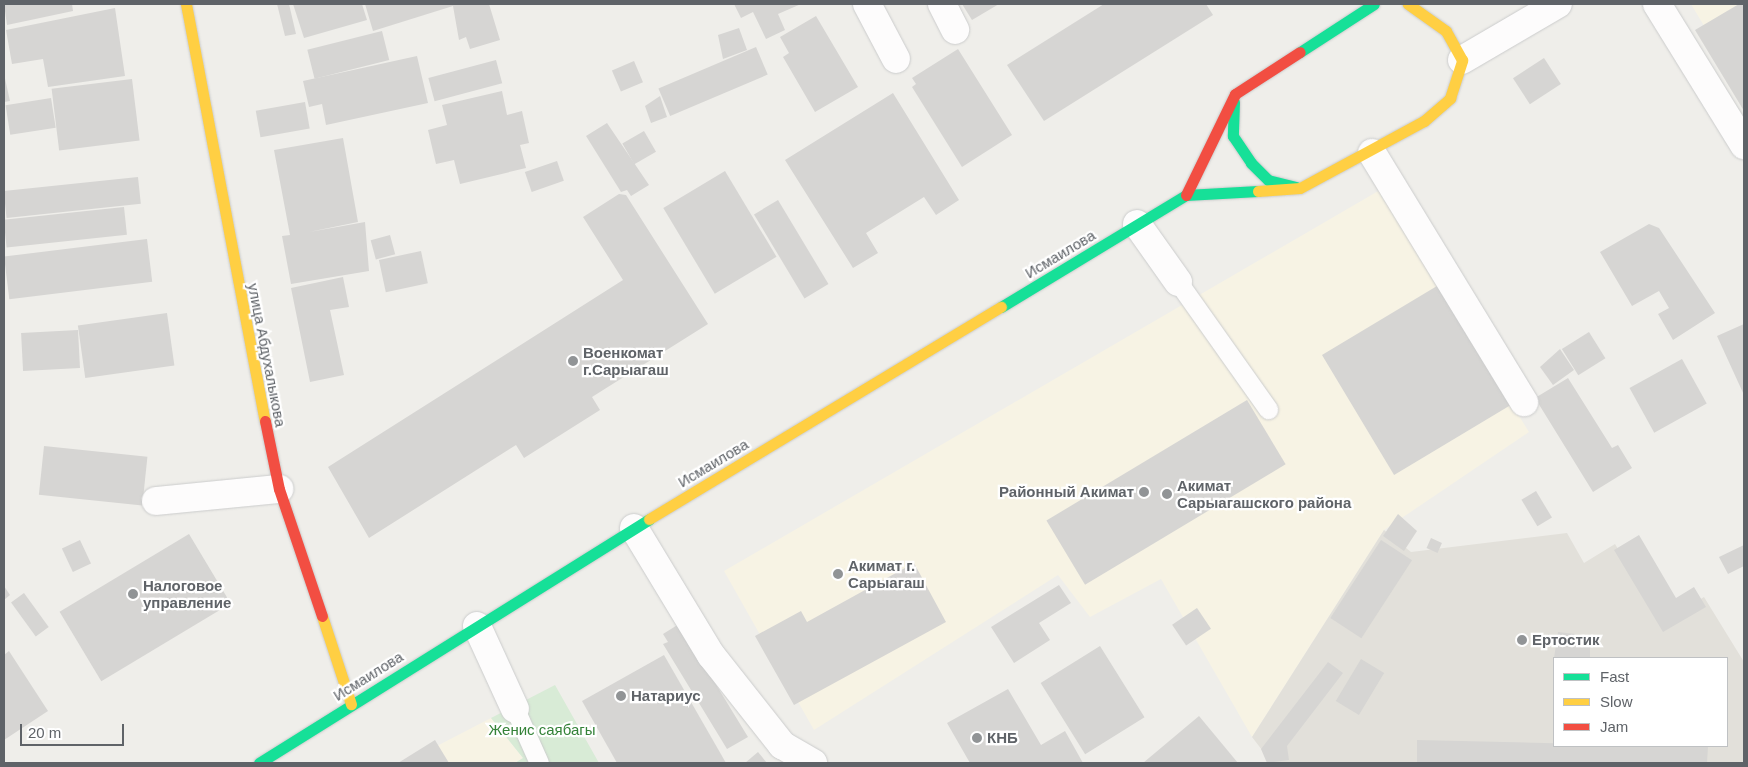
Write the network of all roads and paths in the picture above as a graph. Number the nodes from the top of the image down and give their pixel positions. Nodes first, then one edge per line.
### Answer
1 (186, 4) edge
2 (867, 4) edge
3 (942, 4) edge
4 (1374, 4) edge
5 (1408, 4) edge
6 (1558, 4) edge
7 (1657, 4) edge
8 (956, 30) dead end
9 (896, 59) dead end
10 (1462, 60) junction
11 (1235, 94) junction
12 (1744, 145) edge
13 (1372, 152) junction
14 (1300, 188) junction
15 (1186, 195) junction
16 (1137, 224) junction
17 (1178, 282) joint
18 (1524, 402) dead end
19 (1268, 409) dead end
20 (279, 489) junction
21 (156, 501) dead end
22 (634, 528) junction
23 (477, 626) junction
24 (351, 704) junction
25 (514, 709) joint
26 (259, 763) edge
27 (539, 763) edge
28 (813, 763) edge

1 - 20 street, улица Абдухалыкова
2 - 9 street
3 - 8 street
4 - 11 street
5 - 10 street
6 - 10 street
7 - 12 street
10 - 13 street, Исмаилова
11 - 14 street
11 - 15 street
13 - 14 street, Исмаилова
13 - 18 street
14 - 15 street, Исмаилова
15 - 16 street, Исмаилова
16 - 17 street
16 - 22 street, Исмаилова
17 - 19 lane
20 - 21 street
20 - 24 street, улица Абдухалыкова
22 - 23 street, Исмаилова
22 - 28 street
23 - 24 street, Исмаилова
23 - 25 street
24 - 26 street, Исмаилова
25 - 27 lane

